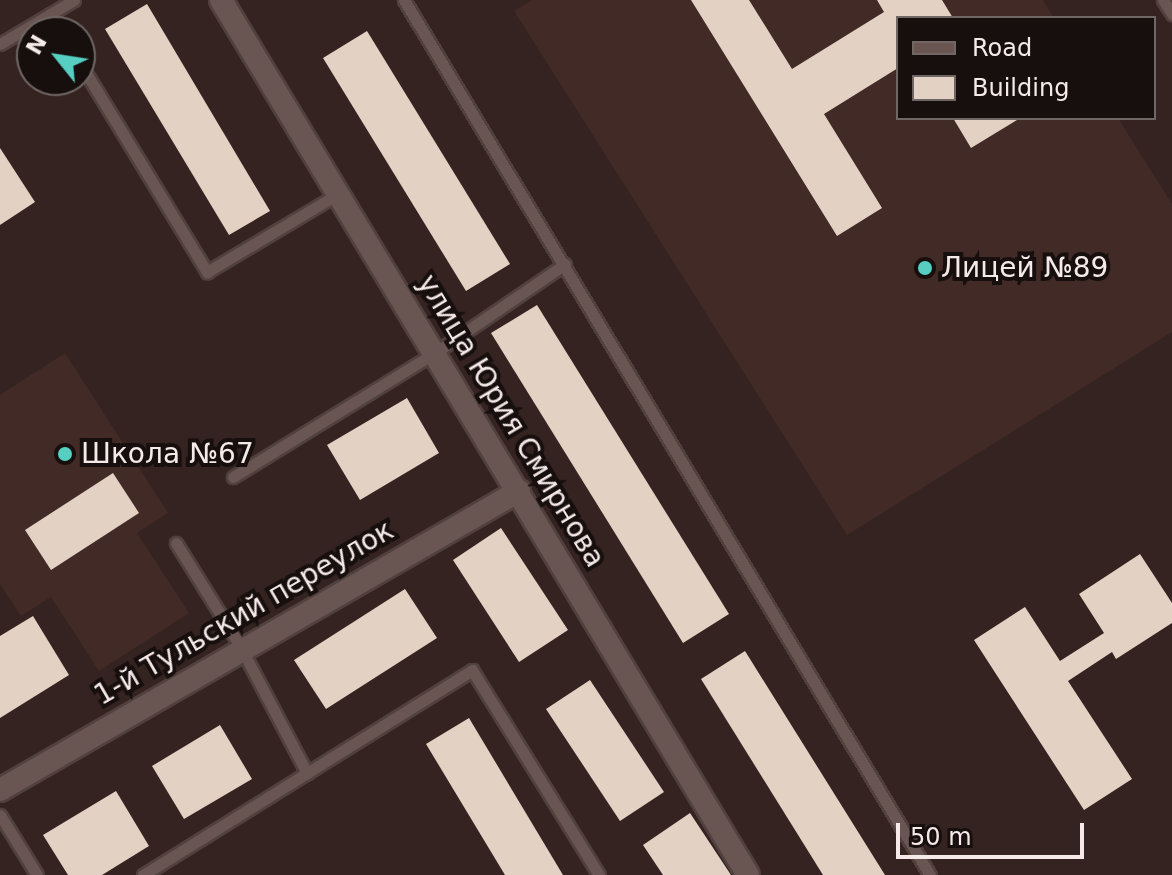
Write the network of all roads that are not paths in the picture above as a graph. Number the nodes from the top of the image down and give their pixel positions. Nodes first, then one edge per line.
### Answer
1 (74, 0) edge
2 (221, 0) edge
3 (404, 0) edge
4 (1163, 0) edge
5 (50, 14) joint
6 (1172, 14) edge
7 (0, 44) edge
8 (96, 89) edge
9 (338, 194) junction
10 (565, 264) junction
11 (436, 352) junction
12 (233, 477) dead end
13 (519, 491) junction
14 (176, 543) dead end
15 (240, 646) junction
16 (307, 773) junction
17 (0, 790) edge
18 (0, 815) edge
19 (37, 875) edge
20 (143, 875) edge
21 (599, 875) edge
22 (748, 875) edge
23 (930, 875) edge

1 - 5 lane
2 - 9 street, улица Юрия Смирнова
3 - 10 lane
4 - 6 lane
5 - 7 lane
8 - 9 lane
9 - 11 street, улица Юрия Смирнова
10 - 11 lane
10 - 23 lane
11 - 12 lane
11 - 13 street, улица Юрия Смирнова
13 - 15 street, 1-й Тульский переулок
13 - 22 street, улица Юрия Смирнова
14 - 15 lane
15 - 16 lane
15 - 17 street, 1-й Тульский переулок
16 - 20 lane
16 - 21 lane
18 - 19 lane

